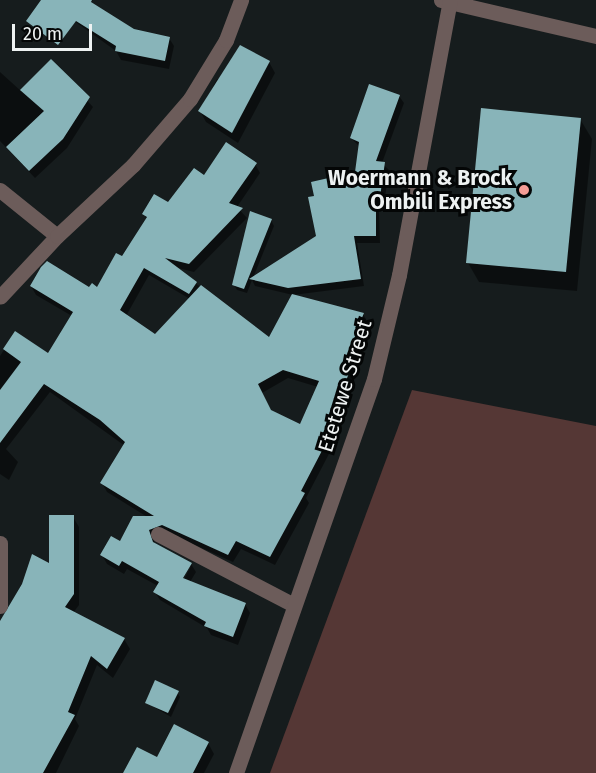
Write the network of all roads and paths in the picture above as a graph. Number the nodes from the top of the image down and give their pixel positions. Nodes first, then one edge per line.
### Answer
1 (241, 0) edge
2 (447, 1) edge
3 (596, 36) edge
4 (0, 190) edge
5 (57, 236) junction
6 (0, 297) edge
7 (158, 534) dead end
8 (0, 543) edge
9 (294, 605) junction
10 (0, 606) edge
11 (236, 773) edge

1 - 5 street
2 - 3 street
2 - 9 street, Etetewe Street
4 - 5 street
5 - 6 street
7 - 9 street
8 - 10 street
9 - 11 street, Etetewe Street

